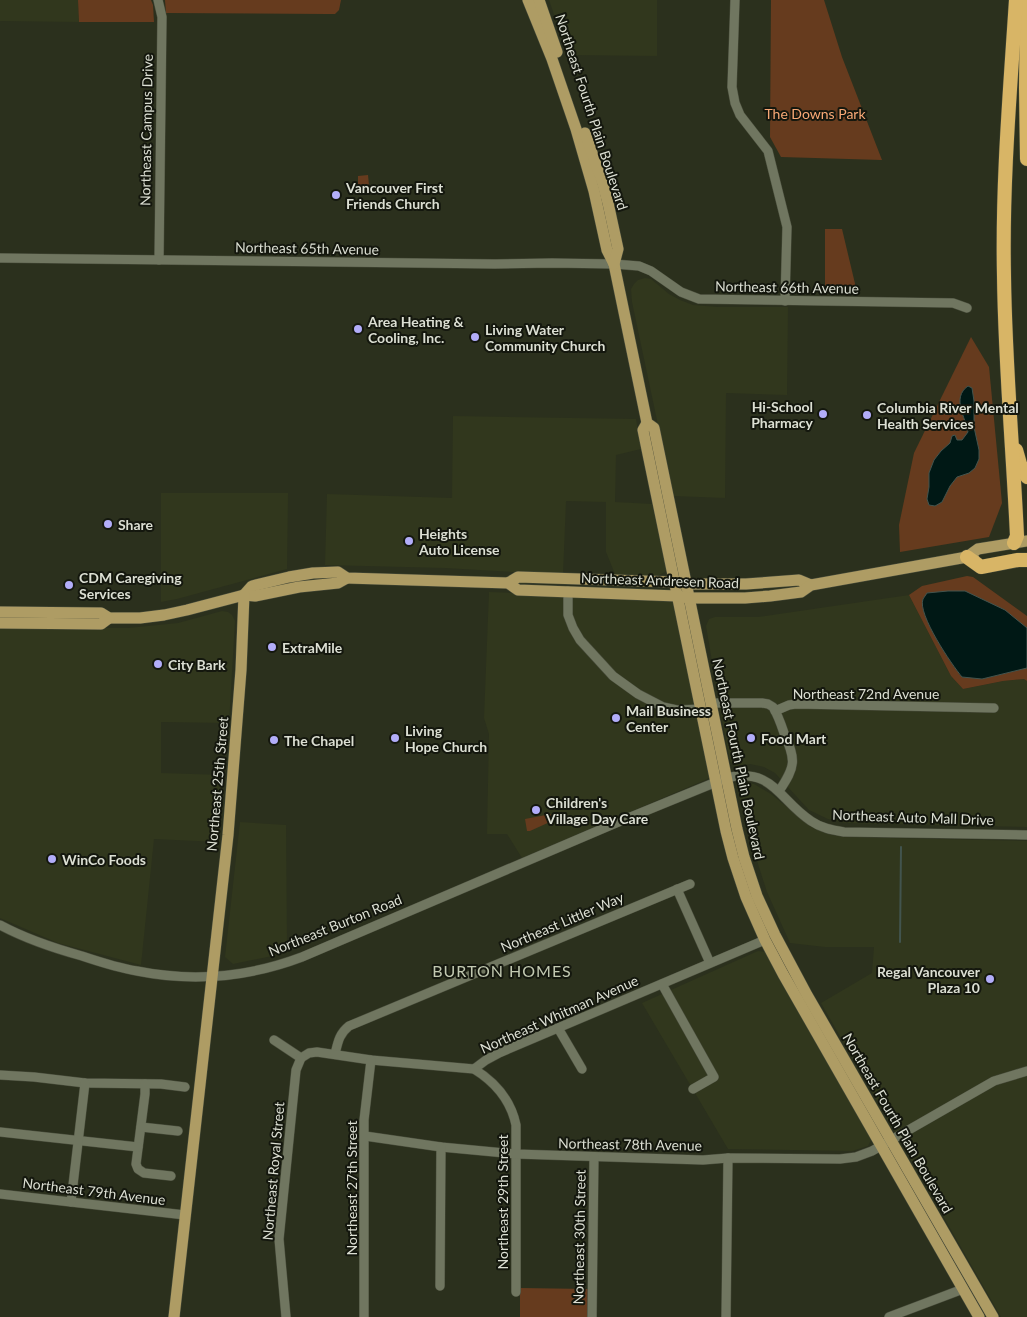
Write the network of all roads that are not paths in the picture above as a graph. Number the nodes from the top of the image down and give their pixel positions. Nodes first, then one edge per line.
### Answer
1 (158, 0) edge
2 (528, 0) edge
3 (539, 0) edge
4 (734, 0) edge
5 (1016, 0) edge
6 (1027, 0) edge
7 (1027, 159) edge
8 (0, 258) edge
9 (159, 260) junction
10 (614, 264) junction
11 (785, 301) junction
12 (967, 308) dead end
13 (647, 422) junction
14 (1012, 432) junction
15 (1027, 477) edge
16 (1021, 542) edge
17 (1027, 552) edge
18 (966, 557) junction
19 (1027, 560) edge
20 (559, 579) junction
21 (596, 580) junction
22 (674, 582) junction
23 (508, 583) junction
24 (687, 584) junction
25 (811, 585) junction
26 (518, 590) junction
27 (568, 592) junction
28 (244, 594) junction
29 (678, 596) junction
30 (689, 598) junction
31 (0, 612) edge
32 (109, 618) junction
33 (0, 624) edge
34 (706, 706) junction
35 (994, 708) dead end
36 (775, 711) junction
37 (721, 780) junction
38 (778, 791) junction
39 (1027, 835) edge
40 (690, 884) dead end
41 (677, 889) junction
42 (0, 925) edge
43 (765, 940) junction
44 (710, 963) junction
45 (212, 976) junction
46 (662, 984) junction
47 (807, 995) junction
48 (558, 1028) junction
49 (274, 1040) dead end
50 (335, 1054) junction
51 (301, 1058) junction
52 (371, 1060) junction
53 (474, 1069) junction
54 (582, 1070) dead end
55 (1027, 1071) edge
56 (0, 1074) edge
57 (84, 1083) junction
58 (145, 1084) junction
59 (185, 1087) dead end
60 (693, 1089) dead end
61 (141, 1127) junction
62 (178, 1131) dead end
63 (0, 1132) edge
64 (365, 1136) junction
65 (78, 1141) junction
66 (886, 1142) junction
67 (138, 1147) junction
68 (441, 1147) junction
69 (516, 1154) junction
70 (594, 1158) junction
71 (728, 1158) junction
72 (170, 1176) dead end
73 (0, 1194) edge
74 (71, 1202) junction
75 (185, 1215) junction
76 (440, 1286) dead end
77 (963, 1288) junction
78 (516, 1292) dead end
79 (173, 1316) edge
80 (286, 1317) edge
81 (364, 1317) edge
82 (592, 1317) edge
83 (726, 1317) edge
84 (889, 1317) edge
85 (979, 1317) edge
86 (993, 1317) edge

1 - 9 street, Northeast Campus Drive
2 - 10 main road, Northeast Fourth Plain Boulevard
3 - 10 main road, Northeast Fourth Plain Boulevard
4 - 11 street
5 - 14 highway
6 - 7 highway
8 - 9 street, Northeast 65th Avenue
9 - 10 street, Northeast 65th Avenue
10 - 11 street, Northeast 66th Avenue
10 - 13 main road, Northeast Fourth Plain Boulevard
11 - 12 street, Northeast 66th Avenue
13 - 22 main road, Northeast Fourth Plain Boulevard
13 - 24 main road, Northeast Fourth Plain Boulevard
14 - 15 highway
14 - 16 highway
16 - 18 main road, Northeast Andresen Road
17 - 18 main road, Northeast Andresen Road
18 - 19 highway
18 - 25 main road, Northeast Andresen Road
20 - 21 main road, Northeast Andresen Road
20 - 23 main road, Northeast Andresen Road
20 - 26 main road
21 - 22 main road, Northeast Andresen Road
21 - 27 main road
22 - 24 main road, Northeast Andresen Road
22 - 29 main road, Northeast Fourth Plain Boulevard
23 - 26 main road
23 - 28 main road, Northeast Andresen Road
24 - 25 main road, Northeast Andresen Road
24 - 30 main road, Northeast Fourth Plain Boulevard
25 - 30 main road, Northeast Andresen Road
26 - 27 main road, Northeast Andresen Road
27 - 29 main road, Northeast Andresen Road
27 - 34 street, Northeast 72nd Avenue
28 - 32 main road, Northeast Andresen Road
28 - 45 main road, Northeast 25th Street
29 - 30 main road, Northeast Andresen Road
29 - 34 main road, Northeast Fourth Plain Boulevard
30 - 34 main road, Northeast Fourth Plain Boulevard
31 - 32 main road, Northeast Andresen Road
32 - 33 main road, Northeast Andresen Road
34 - 36 street, Northeast 72nd Avenue
34 - 37 main road, Northeast Fourth Plain Boulevard
35 - 36 street, Northeast 72nd Avenue
36 - 38 street
37 - 38 street, Northeast Auto Mall Drive
37 - 43 main road, Northeast Fourth Plain Boulevard
37 - 45 street, Northeast Burton Road
37 - 47 main road, Northeast Fourth Plain Boulevard
38 - 39 street, Northeast Auto Mall Drive
40 - 41 street, Northeast Littler Way
41 - 44 street
41 - 50 street, Northeast Littler Way
42 - 45 street, Northeast Burton Road
43 - 44 street, Northeast Whitman Avenue
43 - 47 main road
43 - 66 main road, Northeast Fourth Plain Boulevard
44 - 46 street, Northeast Whitman Avenue
45 - 75 main road
46 - 48 street, Northeast Whitman Avenue
46 - 60 street
47 - 66 main road, Northeast Fourth Plain Boulevard
48 - 53 street, Northeast Whitman Avenue
48 - 54 street
49 - 51 street
50 - 51 street, Northeast Whitman Avenue
50 - 52 street, Northeast Whitman Avenue
51 - 80 street, Northeast Royal Street
52 - 53 street, Northeast Whitman Avenue
52 - 64 street, Northeast 27th Street
53 - 69 street, Northeast 29th Street
55 - 66 street, Northeast 78th Avenue
56 - 57 street
57 - 58 street
57 - 65 street
58 - 59 street
58 - 61 street
61 - 62 street
61 - 67 street
63 - 65 street
64 - 68 street, Northeast 78th Avenue
64 - 81 street, Northeast 27th Street
65 - 67 street
65 - 74 street
66 - 71 street, Northeast 78th Avenue
66 - 77 main road, Northeast Fourth Plain Boulevard
66 - 86 main road, Northeast Fourth Plain Boulevard
67 - 72 street
68 - 69 street, Northeast 78th Avenue
68 - 76 street
69 - 70 street, Northeast 78th Avenue
69 - 78 street, Northeast 29th Street
70 - 71 street, Northeast 78th Avenue
70 - 82 street, Northeast 30th Street
71 - 83 street
73 - 74 street, Northeast 79th Avenue
74 - 75 street, Northeast 79th Avenue
75 - 79 main road
77 - 84 street
77 - 85 main road, Northeast Fourth Plain Boulevard

